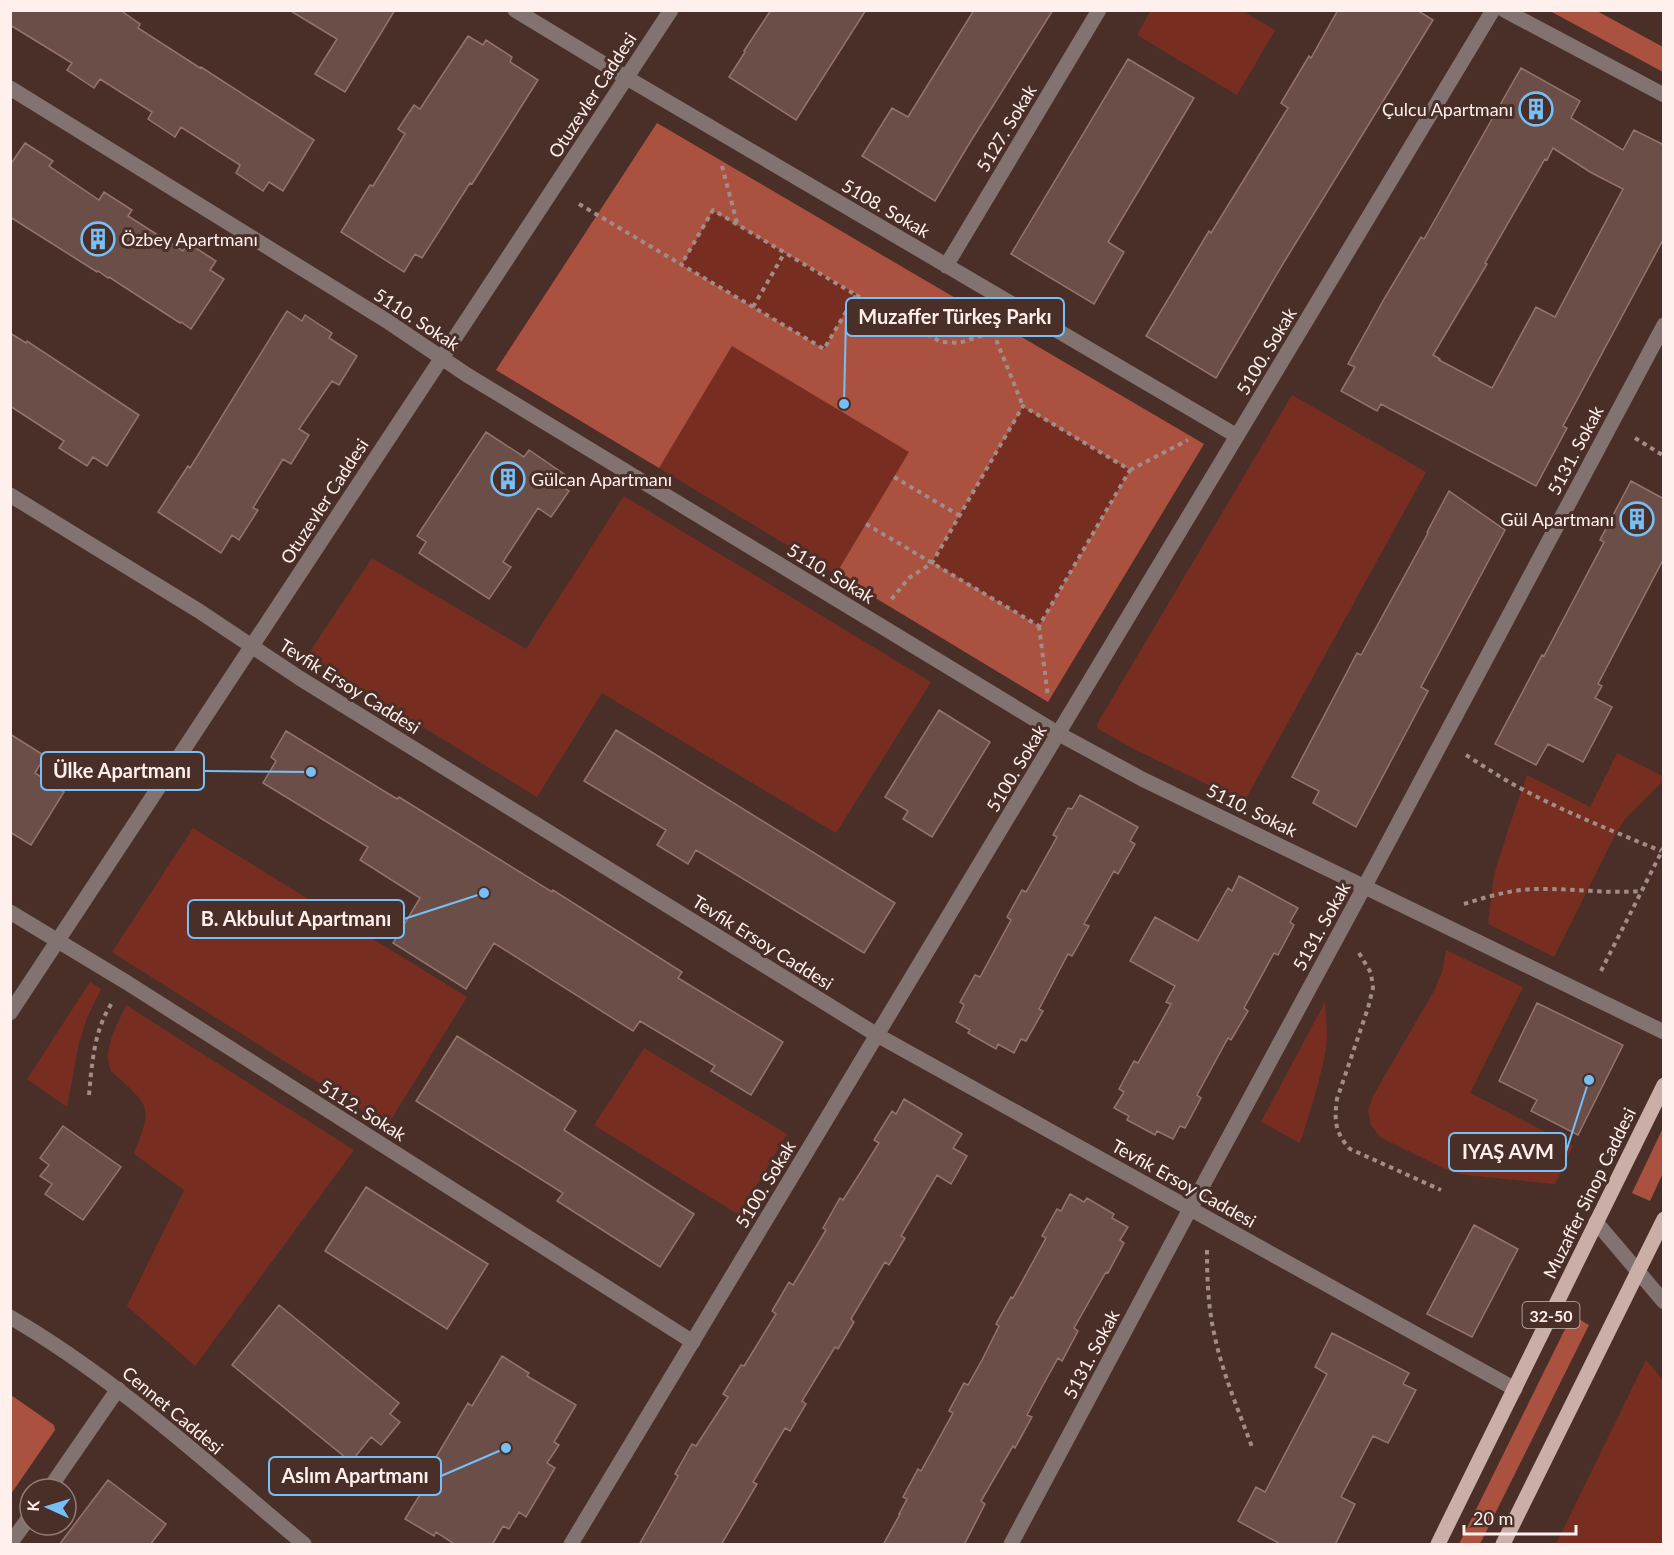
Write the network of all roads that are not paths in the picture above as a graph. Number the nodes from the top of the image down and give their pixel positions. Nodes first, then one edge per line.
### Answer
1 (515, 10) edge
2 (671, 10) edge
3 (1099, 10) edge
4 (1493, 10) edge
5 (1504, 10) edge
6 (627, 78) junction
7 (10, 88) edge
8 (1664, 95) edge
9 (946, 266) junction
10 (1664, 326) edge
11 (442, 358) junction
12 (1237, 436) junction
13 (10, 495) edge
14 (252, 646) junction
15 (1059, 734) junction
16 (1365, 887) junction
17 (10, 912) edge
18 (59, 941) junction
19 (10, 1013) edge
20 (1664, 1032) edge
21 (877, 1035) junction
22 (1664, 1085) edge
23 (1190, 1209) junction
24 (1664, 1219) edge
25 (1596, 1222) junction
26 (1638, 1272) junction
27 (1664, 1302) edge
28 (10, 1317) edge
29 (693, 1342) junction
30 (118, 1389) junction
31 (1515, 1389) junction
32 (57, 1477) edge
33 (304, 1545) edge
34 (571, 1545) edge
35 (1011, 1545) edge
36 (1438, 1545) edge
37 (1503, 1545) edge

1 - 6 street, 5108. Sokak
2 - 6 street, Otuzevler Caddesi
3 - 9 street, 5127. Sokak
4 - 12 street, 5100. Sokak
5 - 8 street
6 - 9 street, 5108. Sokak
6 - 11 street, Otuzevler Caddesi
7 - 11 street, 5110. Sokak
9 - 12 street, 5108. Sokak
10 - 16 street, 5131. Sokak
11 - 14 street, Otuzevler Caddesi
11 - 15 street, 5110. Sokak
12 - 15 street, 5100. Sokak
13 - 14 street, Tevfik Ersoy Caddesi
14 - 18 street, Otuzevler Caddesi
14 - 21 street, Tevfik Ersoy Caddesi
15 - 16 street, 5110. Sokak
15 - 21 street, 5100. Sokak
16 - 20 street, 5110. Sokak
16 - 23 street, 5131. Sokak
17 - 18 street, 5112. Sokak
18 - 19 street, Otuzevler Caddesi
18 - 29 street, 5112. Sokak
21 - 23 street, Tevfik Ersoy Caddesi
21 - 29 street, 5100. Sokak
22 - 25 main road, Muzaffer Sinop Caddesi / 32-50
23 - 31 street, Tevfik Ersoy Caddesi
23 - 35 street, 5131. Sokak
24 - 26 main road
25 - 26 street
25 - 31 main road, Muzaffer Sinop Caddesi / 32-50
26 - 27 street
26 - 37 main road
28 - 30 street, Cennet Caddesi
29 - 34 street, 5100. Sokak
30 - 32 street
30 - 33 street, Cennet Caddesi
31 - 36 main road, Muzaffer Sinop Caddesi / 32-50

